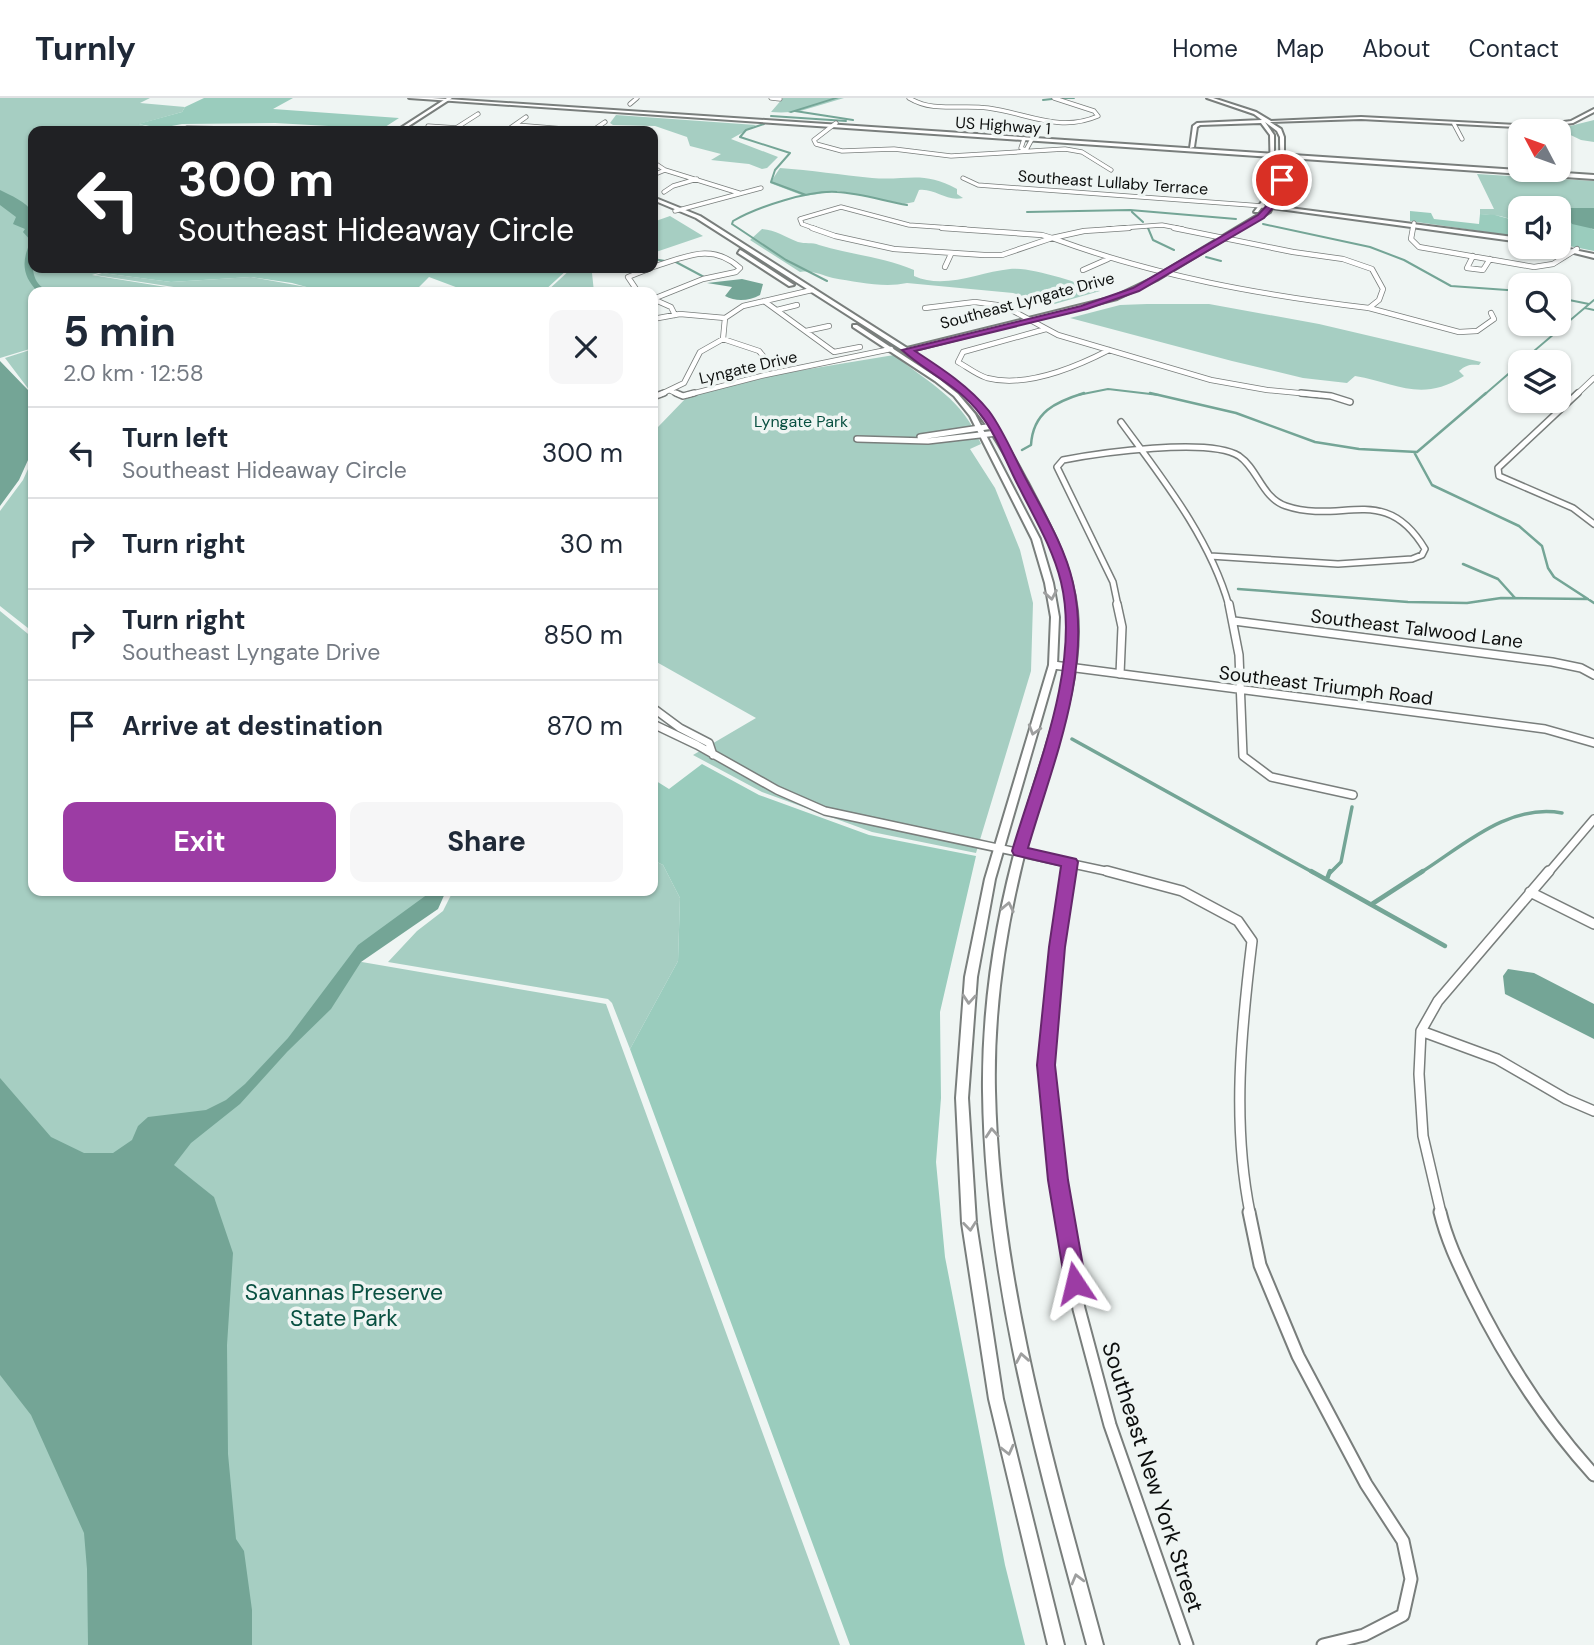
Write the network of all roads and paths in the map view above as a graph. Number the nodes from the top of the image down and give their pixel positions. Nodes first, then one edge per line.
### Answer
1 (411, 98) edge
2 (460, 98) edge
3 (637, 98) edge
4 (771, 98) edge
5 (909, 98) edge
6 (1054, 98) edge
7 (1200, 98) edge
8 (1209, 98) edge
9 (443, 99) edge
10 (780, 99) edge
11 (629, 106) junction
12 (1594, 110) edge
13 (608, 111) junction
14 (478, 114) dead end
15 (526, 117) dead end
16 (1262, 121) junction
17 (1271, 121) junction
18 (1572, 121) edge
19 (605, 122) dead end
20 (837, 124) junction
21 (1454, 124) junction
22 (516, 125) joint
23 (397, 126) edge
24 (405, 126) edge
25 (459, 126) edge
26 (540, 126) edge
27 (598, 126) edge
28 (1508, 127) edge
29 (1042, 137) junction
30 (1024, 139) junction
31 (1032, 139) junction
32 (1462, 139) dead end
33 (1192, 146) junction
34 (1026, 150) junction
35 (1272, 154) junction
36 (1282, 154) junction
37 (658, 165) edge
38 (1508, 168) edge
39 (1508, 169) edge
40 (665, 170) junction
41 (1111, 170) dead end
42 (658, 173) edge
43 (1572, 173) edge
44 (1572, 173) edge
45 (1594, 175) edge
46 (963, 178) dead end
47 (697, 179) junction
48 (761, 188) dead end
49 (664, 192) dead end
50 (739, 193) junction
51 (658, 203) edge
52 (1263, 206) junction
53 (1271, 207) junction
54 (679, 211) junction
55 (1414, 224) junction
56 (1219, 236) junction
57 (1053, 237) junction
58 (1227, 237) junction
59 (1508, 237) edge
60 (1571, 249) edge
61 (1571, 249) edge
62 (1575, 250) junction
63 (951, 254) junction
64 (1594, 255) edge
65 (1473, 256) junction
66 (1108, 259) junction
67 (1490, 259) junction
68 (658, 266) edge
69 (945, 267) dead end
70 (1083, 270) dead end
71 (1156, 272) junction
72 (639, 273) edge
73 (1164, 274) junction
74 (634, 287) edge
75 (810, 293) junction
76 (658, 297) edge
77 (658, 301) edge
78 (766, 303) junction
79 (797, 305) dead end
80 (925, 308) dead end
81 (1369, 309) junction
82 (777, 310) junction
83 (1491, 313) dead end
84 (675, 315) junction
85 (658, 318) edge
86 (725, 318) junction
87 (1028, 319) junction
88 (829, 326) dead end
89 (1046, 329) junction
90 (806, 331) junction
91 (723, 338) junction
92 (860, 347) dead end
93 (899, 349) junction
94 (1109, 350) junction
95 (769, 363) dead end
96 (1594, 378) edge
97 (671, 391) junction
98 (658, 395) edge
99 (1350, 402) dead end
100 (1121, 422) dead end
101 (979, 428) junction
102 (995, 429) junction
103 (954, 432) junction
104 (983, 435) junction
105 (959, 438) junction
106 (857, 439) dead end
107 (914, 439) junction
108 (1141, 452) junction
109 (1593, 521) edge
110 (1210, 556) junction
111 (1234, 621) junction
112 (1054, 665) junction
113 (1069, 668) junction
114 (1121, 674) junction
115 (1594, 675) edge
116 (1242, 690) junction
117 (658, 711) edge
118 (662, 714) junction
119 (658, 717) edge
120 (658, 724) edge
121 (1594, 743) edge
122 (713, 755) junction
123 (1353, 795) dead end
124 (1592, 824) edge
125 (999, 847) junction
126 (1019, 851) junction
127 (1070, 862) junction
128 (1530, 891) junction
129 (1594, 924) edge
130 (1421, 1031) junction
131 (1594, 1111) edge
132 (1594, 1475) edge
133 (1056, 1645) edge
134 (1095, 1645) edge
135 (1187, 1645) edge
136 (1323, 1645) edge

1 - 9 main road, US Highway 1
2 - 11 main road, US Highway 1
3 - 11 street
4 - 10 street
5 - 6 street
7 - 16 street
8 - 17 street
9 - 13 main road, US Highway 1
9 - 23 street
9 - 24 street
11 - 13 main road
11 - 20 main road, US Highway 1
12 - 18 street
13 - 20 main road, US Highway 1
14 - 25 street
15 - 22 street
16 - 17 street
16 - 33 street
16 - 35 street
17 - 21 street
17 - 36 street
19 - 27 street
20 - 29 main road, US Highway 1
20 - 30 main road, US Highway 1
20 - 34 street
21 - 28 street
21 - 32 street
22 - 26 street
29 - 30 main road
29 - 33 main road, US Highway 1
30 - 31 main road, US Highway 1
30 - 34 street
31 - 34 street
31 - 35 main road, US Highway 1
33 - 35 main road, US Highway 1
34 - 41 street
35 - 36 main road, US Highway 1
35 - 52 street
36 - 38 main road, US Highway 1
36 - 39 main road, US Highway 1
36 - 53 street
37 - 40 street
40 - 42 street
40 - 47 street
43 - 45 main road, US Highway 1
44 - 45 main road, US Highway 1
46 - 52 street, Southeast Lullaby Terrace
47 - 49 street
47 - 50 street
48 - 50 street
50 - 54 street
51 - 54 street
52 - 53 street
52 - 56 street, Southeast Lyngate Drive
53 - 55 street
53 - 58 street, Southeast Lyngate Drive
54 - 75 street
55 - 59 street
55 - 65 street
56 - 57 street
56 - 58 street
56 - 71 street, Southeast Lyngate Drive
57 - 63 street
57 - 63 street
57 - 66 street
58 - 73 street, Southeast Lyngate Drive
58 - 81 street
60 - 62 street
61 - 62 street
62 - 64 street
62 - 67 street
63 - 69 street
65 - 67 street
65 - 67 street
66 - 70 street
66 - 71 street
68 - 76 street
71 - 73 street
71 - 87 street, Southeast Lyngate Drive
72 - 74 street
73 - 81 street
73 - 87 street, Southeast Lyngate Drive
75 - 78 street
75 - 93 street
77 - 84 street
78 - 82 street
78 - 86 street
79 - 82 street
80 - 87 street
81 - 83 street
82 - 90 street
84 - 85 street
84 - 86 street
86 - 91 street
87 - 89 street
87 - 93 street, Southeast Lyngate Drive
88 - 90 street
89 - 94 street
89 - 94 street
90 - 92 street
91 - 95 street
91 - 97 street
93 - 97 street, Lyngate Drive
93 - 101 street
93 - 102 street
94 - 99 street
96 - 109 street
97 - 98 street
100 - 108 street
101 - 102 street
101 - 103 street
101 - 104 street
102 - 104 street
102 - 113 street
103 - 105 street
103 - 107 street
104 - 105 street
104 -> 112 street
105 - 107 street
106 - 107 street
108 - 110 street
108 - 110 street
108 - 114 street
110 - 111 street
111 - 115 street, Southeast Talwood Lane
111 - 116 street
112 - 113 street, Southeast Triumph Road
112 -> 125 street
113 - 114 street, Southeast Triumph Road
113 - 126 street
114 - 116 street, Southeast Triumph Road
116 - 121 street, Southeast Triumph Road
116 - 123 street
117 - 118 street
118 - 119 street
118 - 122 street
120 - 122 street
122 - 125 street
124 - 128 street
125 - 126 street
125 -> 133 street
126 - 127 street
134 -> 126 street
127 - 135 street, Southeast New York Street
127 - 136 street
128 - 129 street
128 - 130 street
130 - 131 street
130 - 132 street

